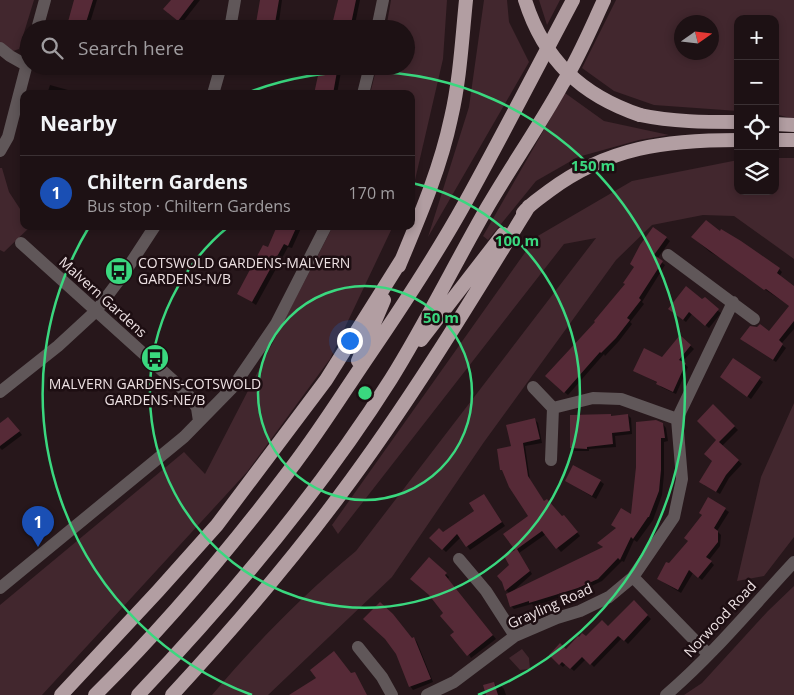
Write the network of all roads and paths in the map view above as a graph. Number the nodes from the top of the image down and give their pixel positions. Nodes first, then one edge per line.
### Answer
1 (45, 0) edge
2 (235, 0) edge
3 (383, 0) edge
4 (466, 0) edge
5 (525, 0) edge
6 (573, 0) edge
7 (604, 0) edge
8 (39, 20) edge
9 (232, 20) edge
10 (379, 20) edge
11 (0, 48) edge
12 (20, 58) edge
13 (24, 75) edge
14 (218, 75) edge
15 (368, 75) edge
16 (214, 90) edge
17 (365, 90) edge
18 (734, 122) edge
19 (779, 124) edge
20 (794, 125) edge
21 (734, 140) edge
22 (779, 140) edge
23 (794, 140) edge
24 (0, 151) edge
25 (528, 206) junction
26 (415, 228) edge
27 (152, 230) edge
28 (324, 230) edge
29 (414, 230) edge
30 (21, 243) dead end
31 (668, 255) dead end
32 (402, 259) junction
33 (733, 302) junction
34 (96, 311) junction
35 (754, 318) dead end
36 (392, 378) junction
37 (533, 388) dead end
38 (0, 392) edge
39 (344, 392) junction
40 (553, 408) junction
41 (199, 420) junction
42 (677, 420) junction
43 (551, 460) dead end
44 (458, 559) dead end
45 (794, 562) edge
46 (633, 578) junction
47 (0, 588) edge
48 (515, 636) junction
49 (358, 647) dead end
50 (708, 654) junction
51 (61, 695) edge
52 (96, 695) edge
53 (138, 695) edge
54 (172, 695) edge
55 (392, 695) edge
56 (427, 695) edge
57 (666, 695) edge

1 - 8 street
2 - 9 street
3 - 10 street
4 - 26 highway
5 - 18 highway, bridge
6 - 39 highway
7 - 36 highway
11 - 12 street
13 - 24 street
14 - 16 street
15 - 17 street
19 - 20 highway
21 - 25 highway
22 - 23 highway
25 - 36 highway
25 - 54 highway
27 - 34 street
28 - 41 street
29 - 32 highway
30 - 34 street, Malvern Gardens
31 - 33 street
32 - 39 highway
32 - 51 highway
33 - 35 street
33 - 42 street
34 - 38 street
34 - 41 street, Malvern Gardens
36 - 53 highway
37 - 40 street
39 - 52 highway
40 - 42 street
40 - 43 street
41 - 47 street
42 - 46 street, Grayling Road
44 - 48 street
45 - 50 street, Norwood Road
46 - 48 street, Grayling Road
46 - 50 street
48 - 56 street, Grayling Road
49 - 55 street
50 - 57 street, Norwood Road

